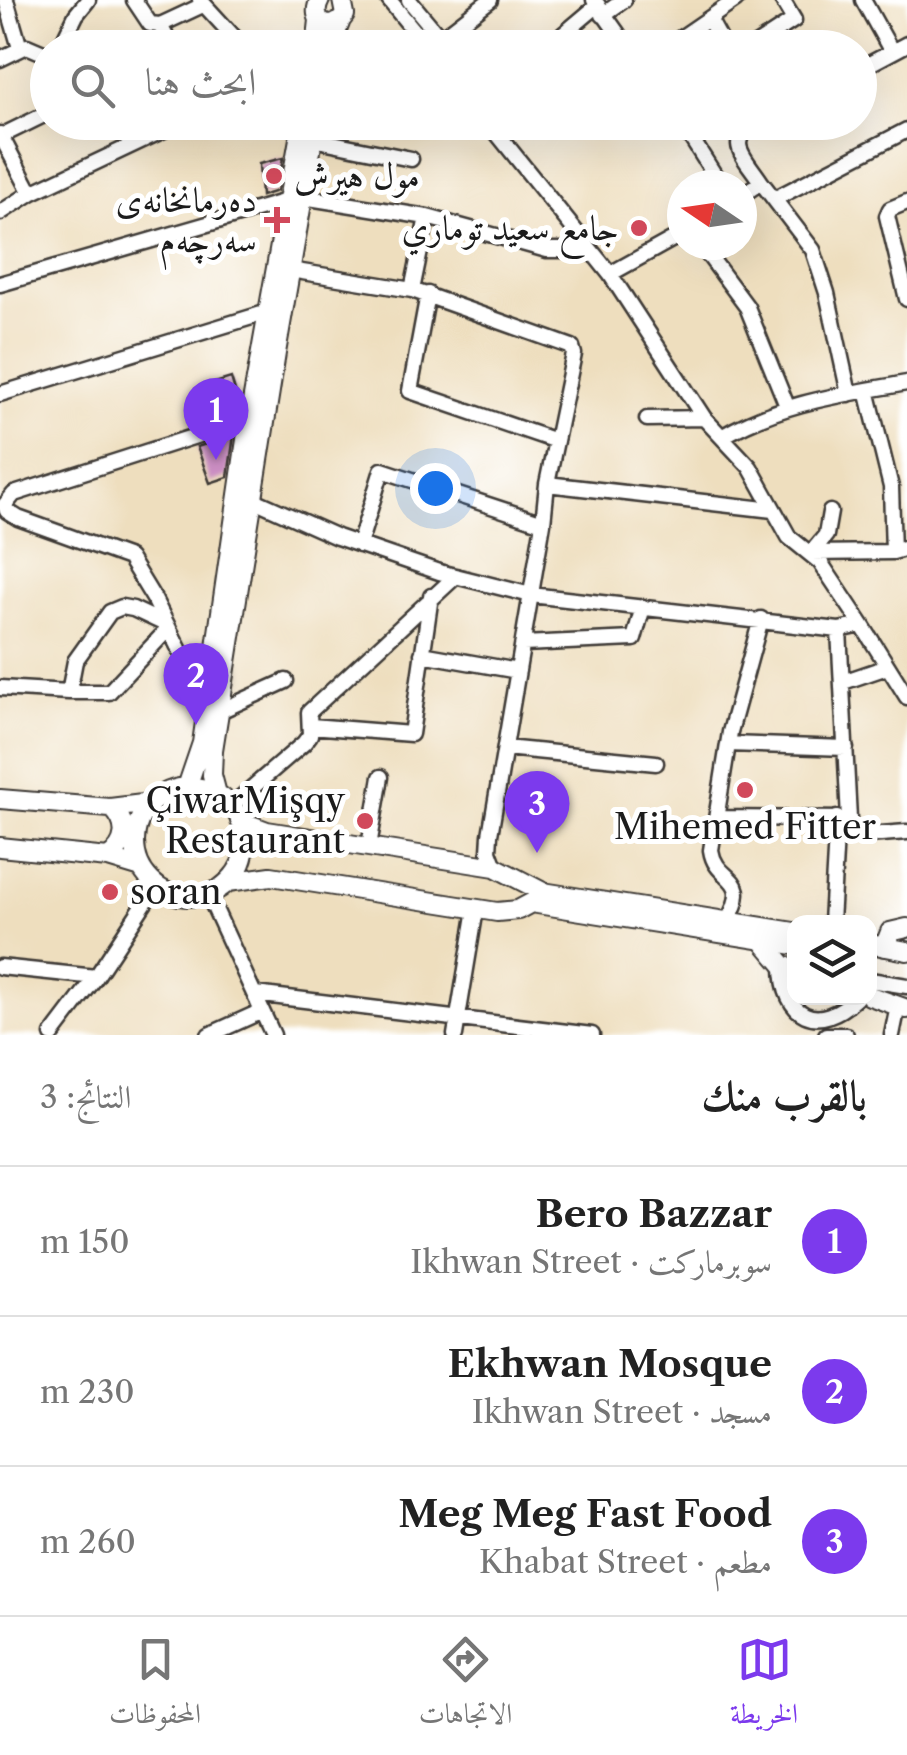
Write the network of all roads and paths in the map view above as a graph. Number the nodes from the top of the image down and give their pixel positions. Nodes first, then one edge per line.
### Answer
1 (6, 0) edge
2 (88, 0) edge
3 (134, 0) edge
4 (360, 0) edge
5 (389, 0) edge
6 (409, 0) edge
7 (490, 0) edge
8 (624, 0) edge
9 (736, 0) edge
10 (782, 0) edge
11 (864, 0) edge
12 (201, 2) edge
13 (316, 7) edge
14 (598, 7) edge
15 (342, 12) edge
16 (708, 19) junction
17 (160, 25) junction
18 (69, 30) edge
19 (163, 30) edge
20 (227, 30) edge
21 (424, 30) edge
22 (430, 30) edge
23 (456, 30) edge
24 (569, 30) edge
25 (615, 30) edge
26 (692, 30) edge
27 (715, 30) edge
28 (779, 30) edge
29 (907, 44) edge
30 (20, 48) junction
31 (30, 48) edge
32 (892, 52) junction
33 (0, 58) edge
34 (877, 60) edge
35 (30, 122) edge
36 (907, 130) edge
37 (1, 135) edge
38 (143, 140) edge
39 (300, 140) edge
40 (311, 140) edge
41 (346, 140) edge
42 (502, 140) edge
43 (692, 140) edge
44 (738, 140) edge
45 (411, 158) dead end
46 (711, 170) edge
47 (761, 182) junction
48 (757, 185) edge
49 (31, 193) junction
50 (776, 198) junction
51 (295, 199) junction
52 (907, 202) edge
53 (0, 213) edge
54 (428, 218) junction
55 (667, 242) edge
56 (588, 250) junction
57 (712, 260) edge
58 (290, 270) junction
59 (610, 274) junction
60 (0, 284) edge
61 (412, 290) junction
62 (428, 294) junction
63 (907, 299) edge
64 (268, 312) junction
65 (268, 352) junction
66 (907, 383) edge
67 (867, 390) junction
68 (0, 394) edge
69 (848, 394) junction
70 (787, 406) junction
71 (704, 418) junction
72 (249, 419) junction
73 (647, 419) dead end
74 (723, 436) junction
75 (556, 440) junction
76 (547, 484) junction
77 (252, 499) junction
78 (774, 510) junction
79 (830, 512) dead end
80 (6, 515) edge
81 (544, 523) junction
82 (359, 545) junction
83 (900, 550) edge
84 (812, 553) junction
85 (456, 576) junction
86 (531, 595) junction
87 (432, 596) junction
88 (643, 607) junction
89 (761, 619) junction
90 (862, 625) junction
91 (167, 626) junction
92 (839, 630) junction
93 (523, 644) junction
94 (422, 654) junction
95 (887, 667) junction
96 (518, 671) junction
97 (286, 681) dead end
98 (843, 682) junction
99 (0, 688) edge
100 (905, 688) edge
101 (69, 692) junction
102 (214, 708) junction
103 (311, 726) junction
104 (728, 744) junction
105 (505, 748) junction
106 (846, 748) junction
107 (656, 763) dead end
108 (203, 769) junction
109 (380, 777) dead end
110 (186, 787) junction
111 (0, 800) edge
112 (151, 803) junction
113 (230, 807) junction
114 (112, 808) junction
115 (716, 818) junction
116 (843, 818) junction
117 (273, 832) junction
118 (907, 832) edge
119 (843, 837) junction
120 (369, 846) junction
121 (0, 848) edge
122 (108, 858) junction
123 (495, 867) junction
124 (141, 868) junction
125 (264, 876) junction
126 (228, 882) junction
127 (156, 886) junction
128 (208, 894) junction
129 (537, 897) junction
130 (476, 909) junction
131 (832, 915) edge
132 (728, 920) junction
133 (907, 928) edge
134 (787, 931) edge
135 (761, 939) junction
136 (787, 944) edge
137 (877, 950) edge
138 (877, 951) edge
139 (877, 951) edge
140 (907, 951) edge
141 (787, 962) edge
142 (907, 962) edge
143 (0, 967) edge
144 (96, 977) junction
145 (907, 986) edge
146 (255, 994) junction
147 (885, 996) edge
148 (795, 1005) edge
149 (849, 1005) edge
150 (262, 1010) junction
151 (458, 1016) junction
152 (52, 1035) edge
153 (209, 1035) edge
154 (273, 1035) edge
155 (455, 1035) edge
156 (592, 1035) edge
157 (826, 1035) edge
158 (846, 1035) edge
159 (892, 1035) edge

1 - 30 street
2 - 18 street
3 - 17 street
4 - 15 main road
5 - 21 street
6 - 22 street
7 - 23 street
8 - 14 street
9 - 16 street
10 - 28 street
11 - 32 street
12 - 17 street
12 - 20 street
13 - 15 main road
14 - 24 street
14 - 25 street
16 - 26 street
16 - 27 street
17 - 19 street
29 - 32 street
30 - 31 street
30 - 33 street
32 - 34 street
35 - 37 street
36 - 50 street
37 - 49 street
38 - 49 street
39 - 51 main road
40 - 51 main road
41 - 45 street
42 - 56 street
43 - 46 street
44 - 47 street
47 - 48 street
47 - 50 street
49 - 53 street
50 - 69 street
51 - 54 street
51 - 58 main road
51 - 60 street
51 - 64 main road
52 - 63 street
54 - 56 street
54 - 61 street
55 - 59 street
56 - 59 street
57 - 70 street
58 - 61 street
58 - 65 main road
59 - 71 street
61 - 62 street
62 - 75 street
62 - 75 street
64 - 65 main road
64 - 68 street
65 - 72 main road
65 - 77 main road
66 - 67 street
67 - 69 street
67 - 83 street
69 - 70 street
70 - 74 street
71 - 73 street
71 - 74 street
72 - 80 street
72 - 102 main road
74 - 78 street
75 - 76 street
76 - 78 street
76 - 81 street
77 - 82 street
77 - 102 main road
78 - 84 street
79 - 84 street
80 - 91 street
81 - 82 street
81 - 86 street
82 - 85 street
83 - 84 street
84 - 90 street
85 - 86 street
85 - 87 street
86 - 88 street
86 - 93 street
87 - 94 street
87 - 103 street
88 - 89 street
88 - 93 street
89 - 92 street
89 - 104 street
90 - 92 street
90 - 95 street
91 - 101 street
91 - 101 street
91 - 102 street
92 - 98 street
93 - 96 street
94 - 96 street
94 - 103 street
95 - 98 street
95 - 100 street
96 - 105 street
97 - 102 street
98 - 106 street
99 - 101 street
102 - 108 main road
103 - 113 street
104 - 106 street
104 - 115 street
105 - 107 street
105 - 123 street
106 - 116 street
108 - 110 main road
108 - 113 main road
109 - 120 street
110 - 112 main road
110 - 113 main road
111 - 114 main road
112 - 114 main road
112 - 124 main road
113 - 117 main road
113 - 126 main road
114 - 122 main road
115 - 116 street
115 - 132 street
116 - 119 street
117 - 120 main road
117 - 125 main road
118 - 119 street
119 - 131 street
120 - 123 main road
121 - 122 main road
122 - 124 main road
123 - 129 main road
124 - 127 main road
125 - 126 main road
125 - 130 main road
126 - 128 main road
127 - 128 main road
127 - 144 street
128 - 146 street
129 - 130 main road
129 - 132 main road
129 - 135 main road
130 - 151 street
132 - 134 main road
133 - 137 main road
135 - 136 main road
135 - 141 main road
138 - 140 main road
139 - 142 main road
143 - 144 street
144 - 152 street
145 - 147 street
146 - 150 street
146 - 151 street
147 - 159 street
148 - 149 street
150 - 153 street
150 - 154 street
151 - 155 street
151 - 156 street
157 - 158 street

